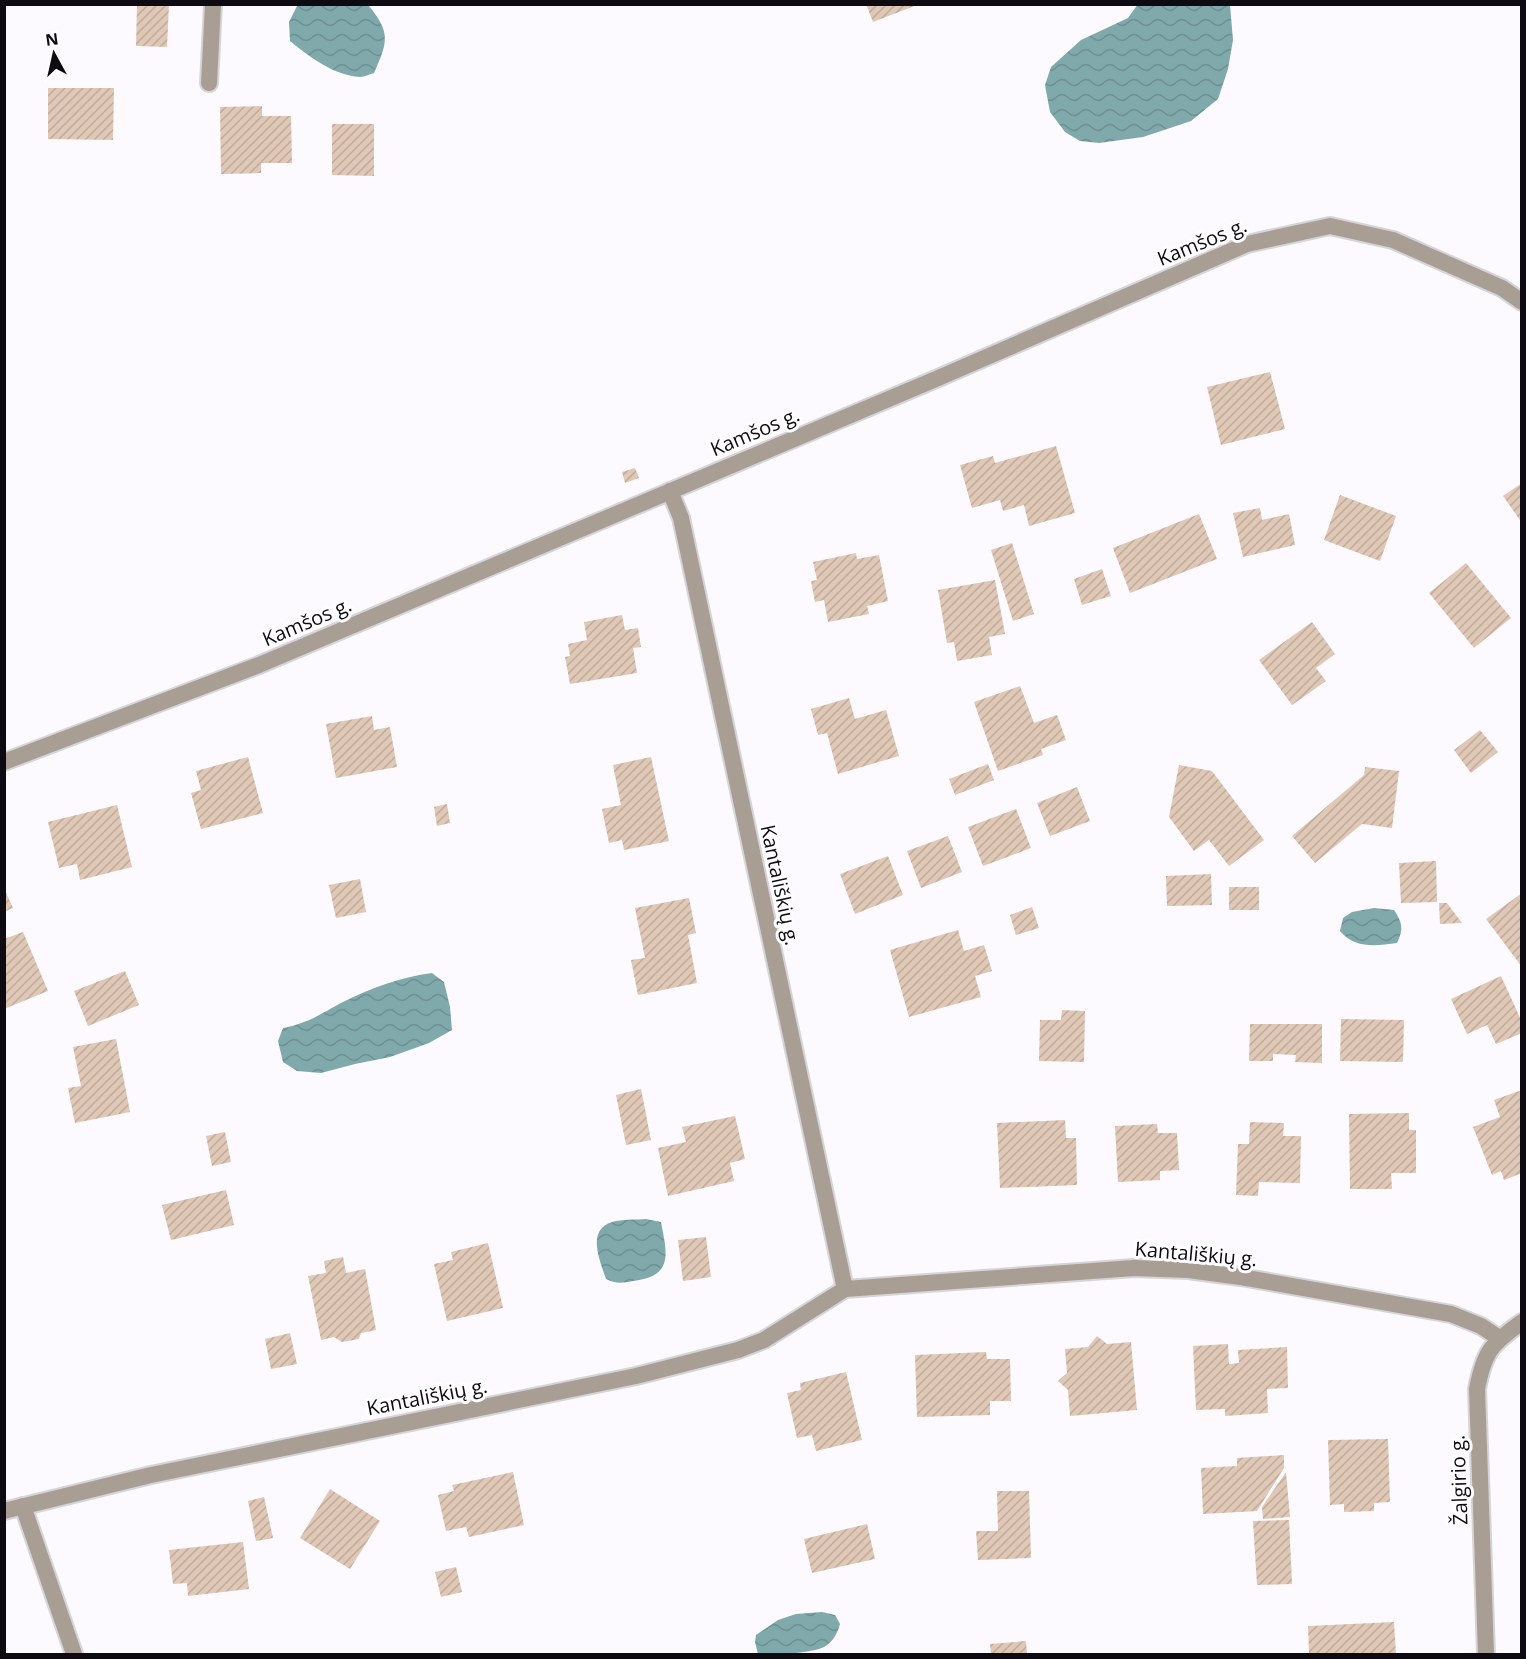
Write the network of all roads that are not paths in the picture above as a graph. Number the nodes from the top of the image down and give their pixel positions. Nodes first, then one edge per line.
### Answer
1 (213, 4) edge
2 (209, 83) dead end
3 (1521, 302) edge
4 (670, 491) junction
5 (4, 762) edge
6 (845, 1289) junction
7 (1521, 1322) edge
8 (1499, 1338) junction
9 (23, 1506) junction
10 (4, 1511) edge
11 (74, 1654) edge
12 (1486, 1654) edge

1 - 2 street
3 - 4 street, Kamšos g.
4 - 5 street, Kamšos g.
4 - 6 street, Kantališkių g.
6 - 8 street, Kantališkių g.
6 - 9 street, Kantališkių g.
7 - 8 street, Žalgirio g.
8 - 12 street, Žalgirio g.
9 - 10 street, Kantališkių g.
9 - 11 street

